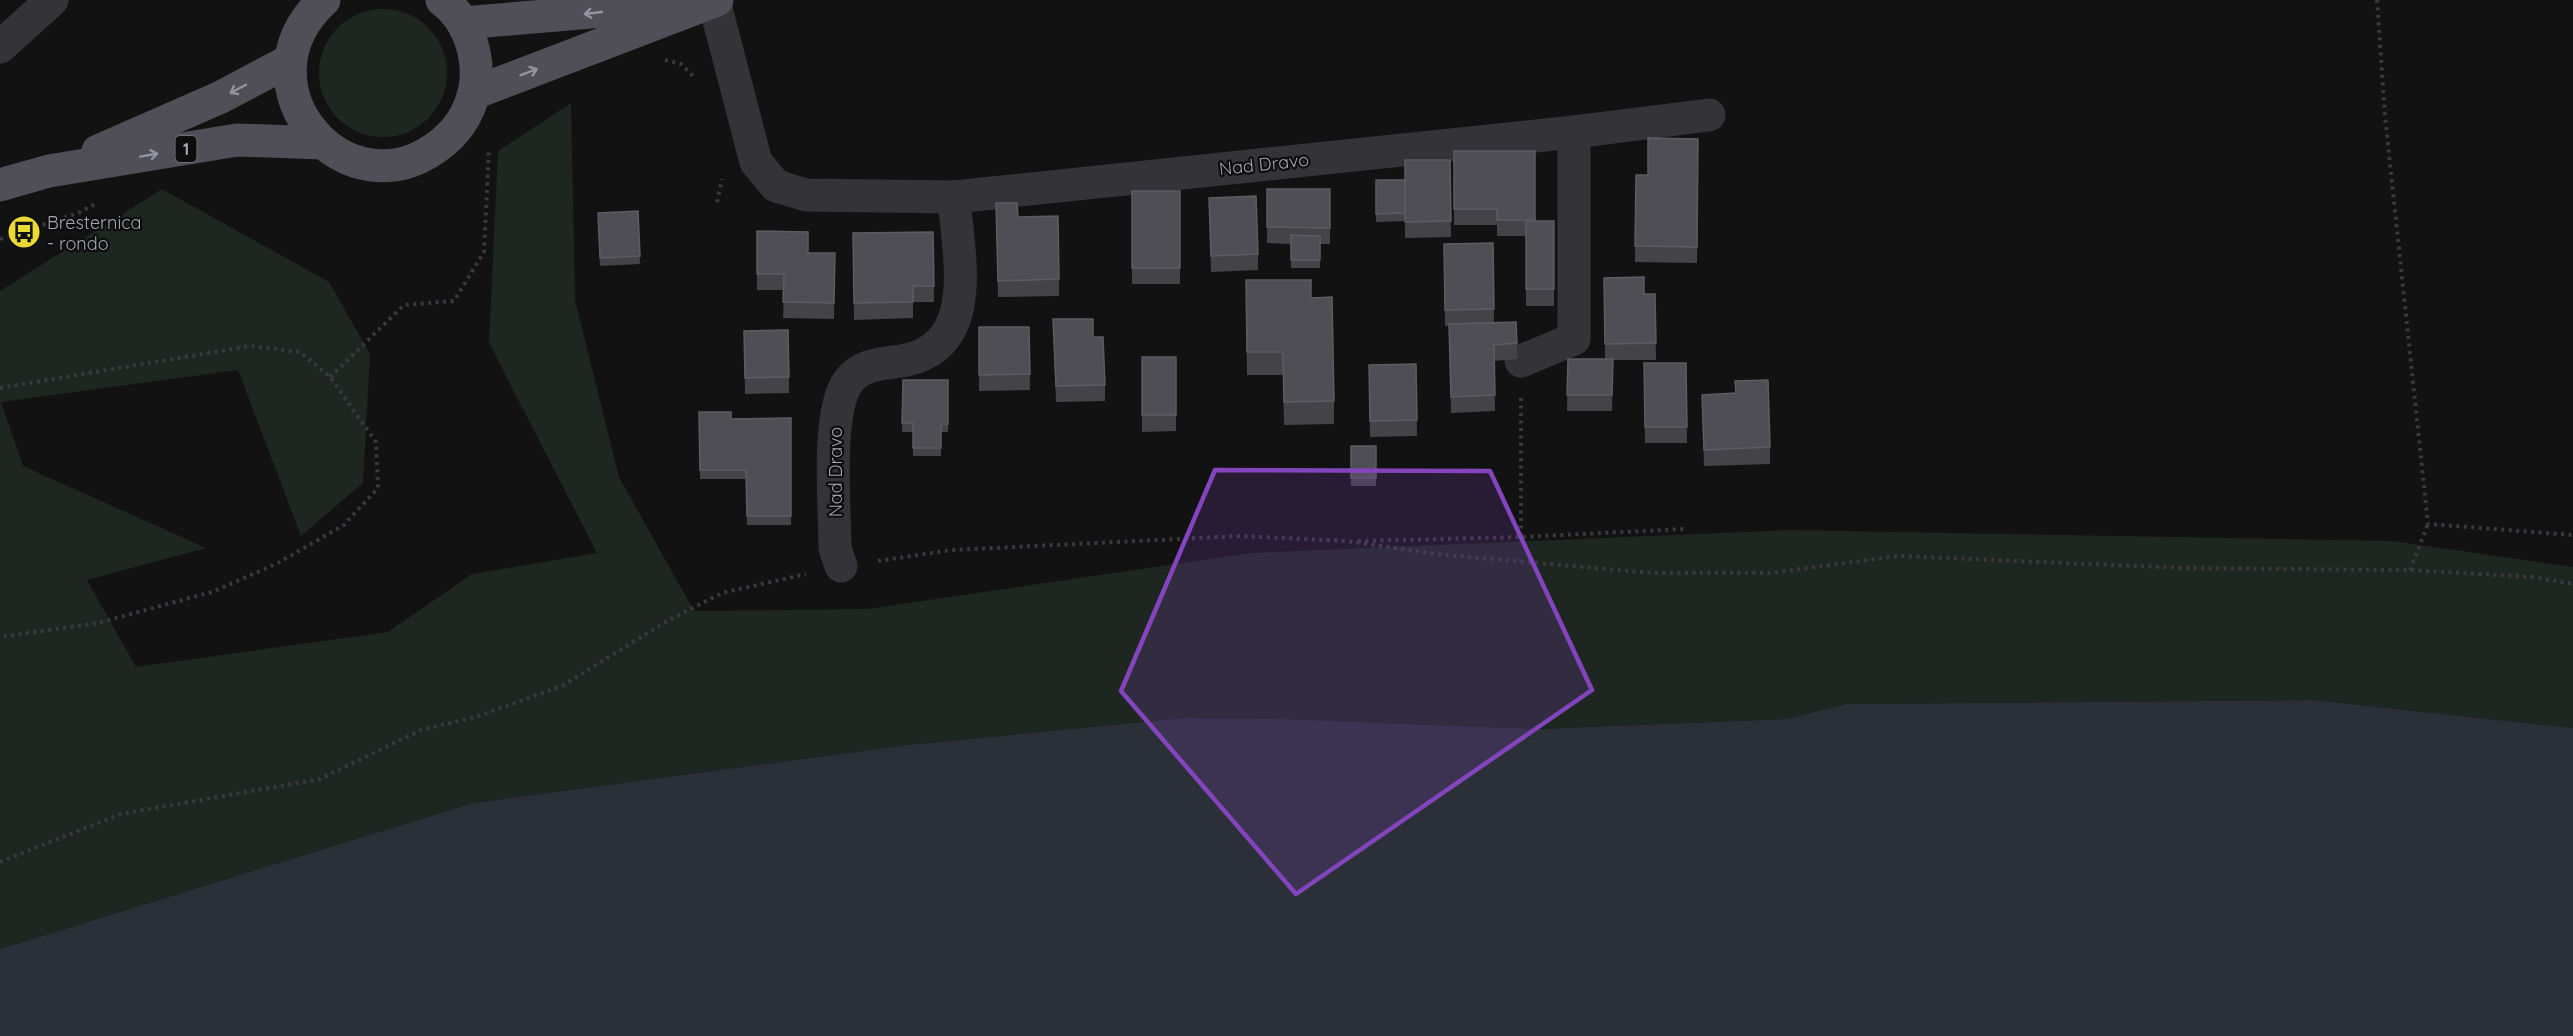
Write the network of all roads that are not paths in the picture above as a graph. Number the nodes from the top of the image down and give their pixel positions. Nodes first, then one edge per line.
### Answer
1 (52, 0) edge
2 (716, 0) edge
3 (314, 4) edge
4 (453, 12) edge
5 (0, 46) edge
6 (290, 62) junction
7 (474, 93) junction
8 (1709, 115) dead end
9 (1574, 132) junction
10 (323, 143) junction
11 (50, 171) junction
12 (0, 184) edge
13 (954, 197) junction
14 (1521, 361) road end
15 (841, 566) road end

1 - 5 street
2 -> 4 main road
7 -> 2 main road
2 - 13 street, Nad Dravo
3 - 6 main road
4 - 7 main road
6 - 10 main road
6 -> 11 main road, 1
7 - 10 main road, 1
8 - 9 street, Nad Dravo
9 - 13 street, Nad Dravo
9 - 14 street
11 -> 10 main road, 1
11 - 12 main road, 1
13 - 15 street, Nad Dravo

